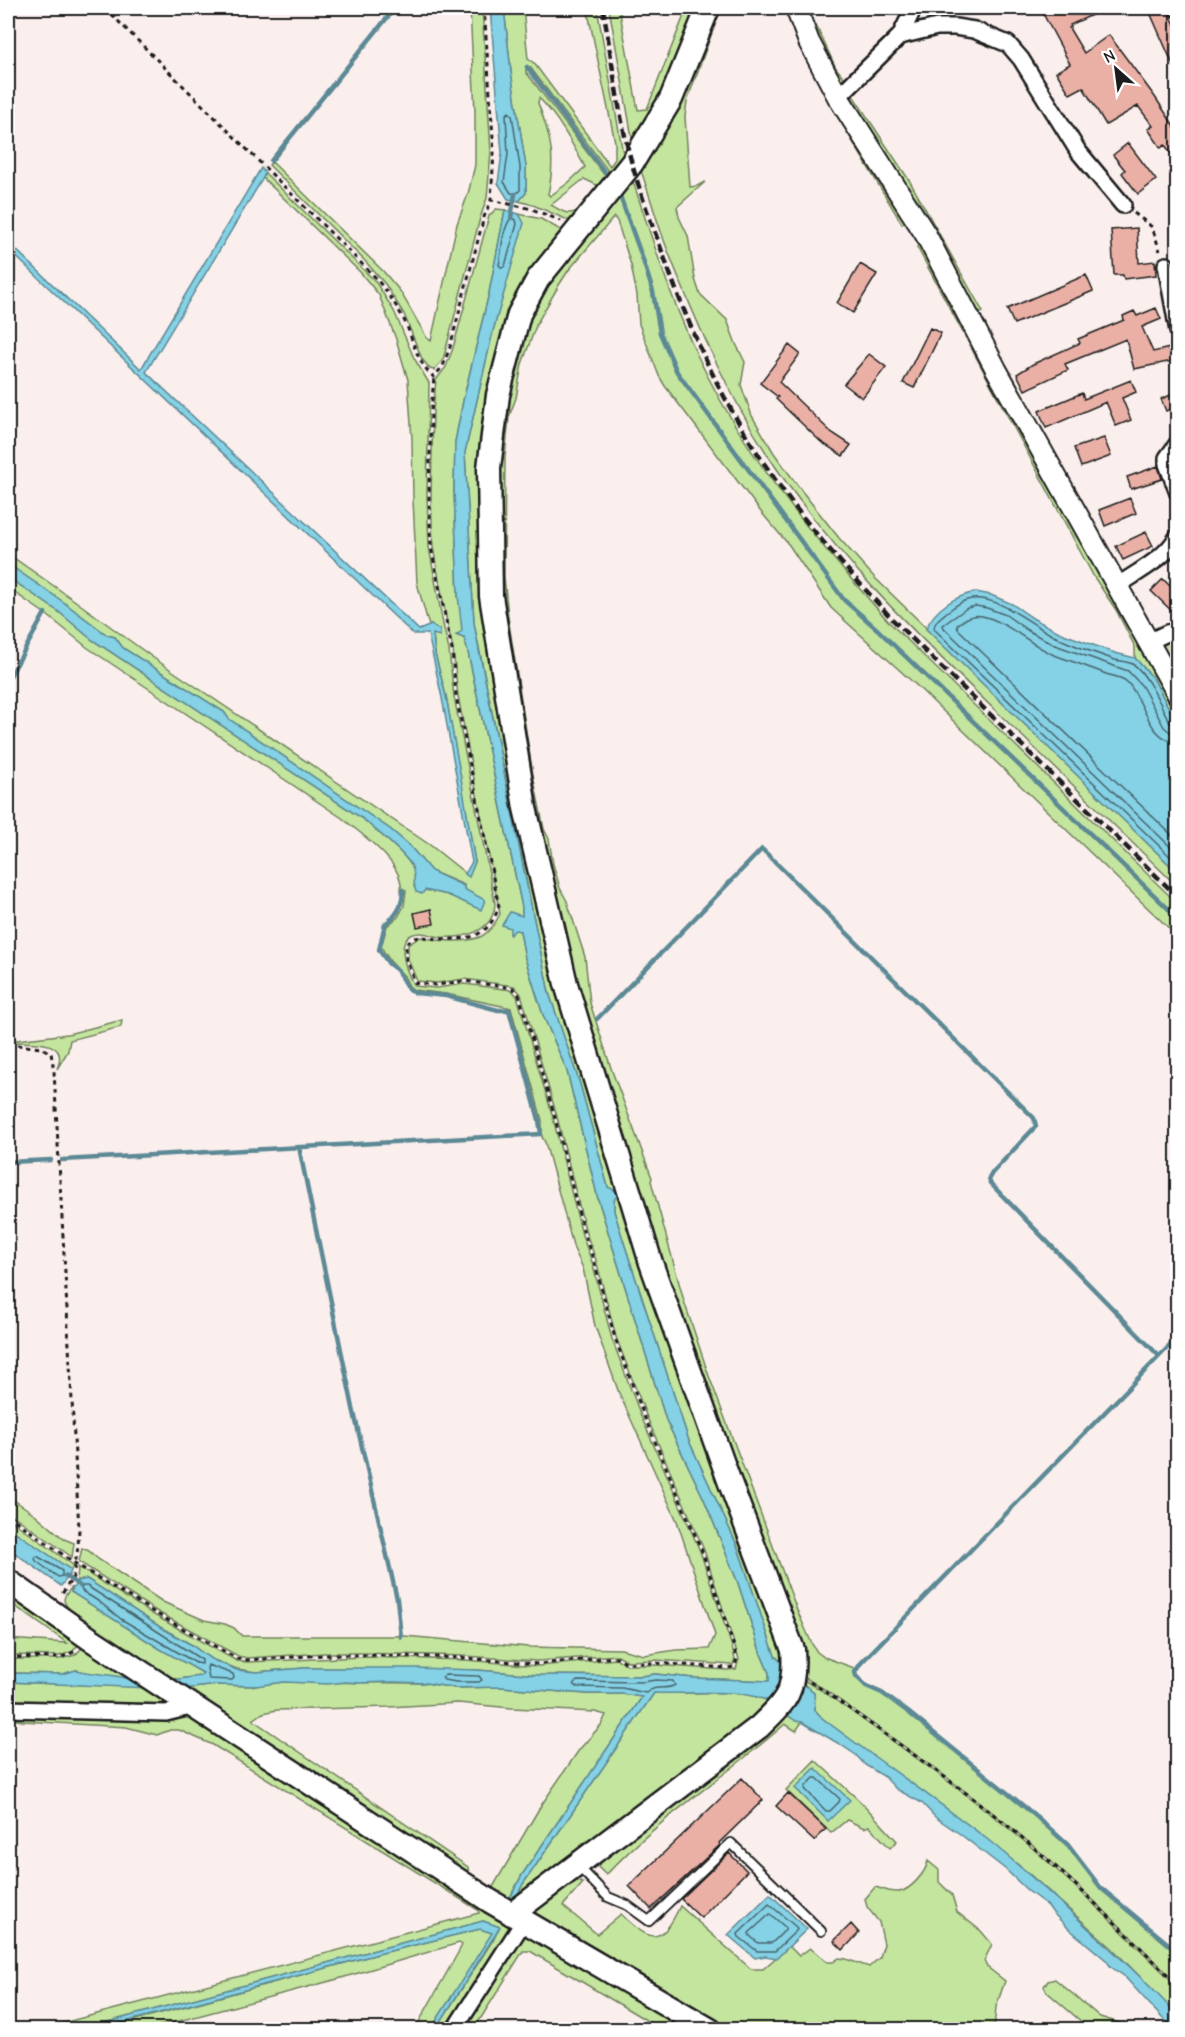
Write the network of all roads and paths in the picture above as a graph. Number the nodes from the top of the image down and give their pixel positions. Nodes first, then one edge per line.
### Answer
1 (105, 8) edge
2 (484, 8) edge
3 (708, 8) edge
4 (796, 8) edge
5 (914, 8) edge
6 (900, 36) junction
7 (838, 97) junction
8 (491, 200) junction
9 (1123, 205) joint
10 (579, 230) junction
11 (1166, 265) joint
12 (1178, 331) edge
13 (434, 377) junction
14 (1178, 443) edge
15 (1178, 493) edge
16 (1178, 536) edge
17 (1116, 586) junction
18 (1178, 631) edge
19 (1148, 642) junction
20 (1178, 695) edge
21 (8, 1044) edge
22 (8, 1515) edge
23 (76, 1564) junction
24 (8, 1581) edge
25 (63, 1592) dead end
26 (89, 1638) junction
27 (8, 1657) edge
28 (795, 1674) junction
29 (185, 1700) junction
30 (8, 1709) edge
31 (577, 1865) junction
32 (509, 1912) junction
33 (821, 1932) dead end
34 (1178, 1985) edge
35 (454, 2030) edge
36 (710, 2030) edge

1 - 13 path
2 - 8 path
3 - 10 main road
4 - 7 street
5 - 6 street
6 - 7 street
6 - 9 street
7 - 17 street
8 - 10 path
8 - 13 path
9 - 11 path
10 - 28 main road
11 - 12 street
13 - 23 path
14 - 15 street
16 - 17 street
17 - 19 street
18 - 19 street
19 - 20 street
21 - 23 path
22 - 23 path
23 - 25 path
24 - 26 main road
26 - 27 path
26 - 29 main road
28 - 31 main road
28 - 34 path
29 - 30 street
29 - 32 main road
31 - 32 main road
31 - 33 lane
32 - 35 street
32 - 36 main road

